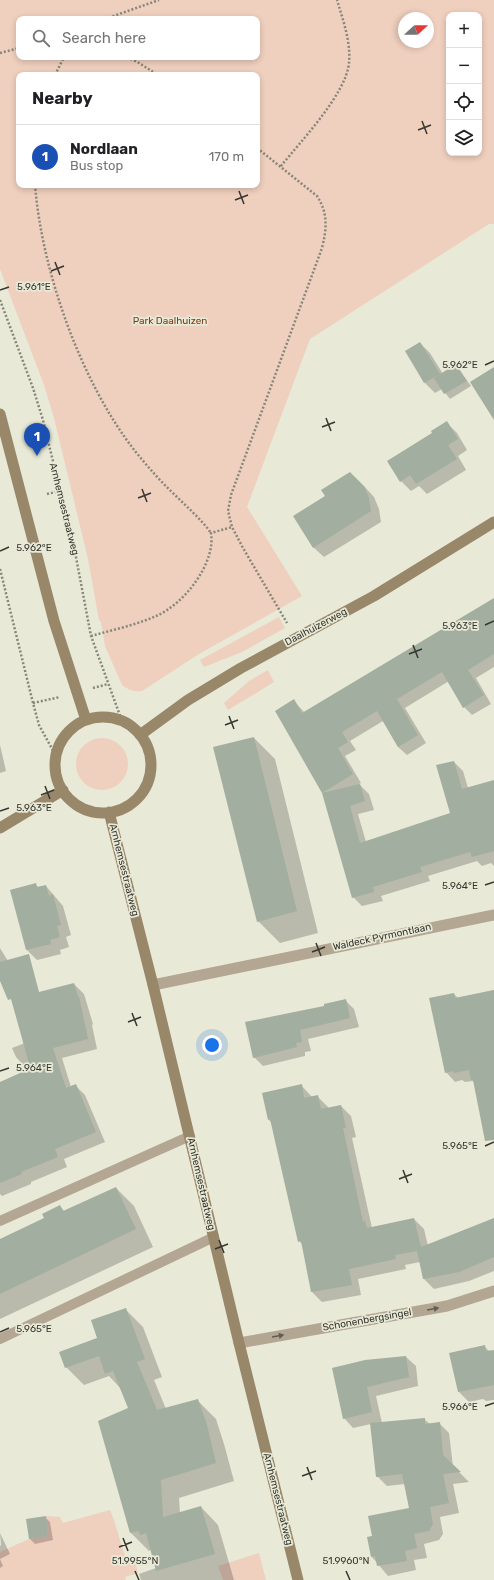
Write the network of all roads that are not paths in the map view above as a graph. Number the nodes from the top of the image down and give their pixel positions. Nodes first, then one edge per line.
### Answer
1 (0, 414) edge
2 (2, 434) edge
3 (494, 522) edge
4 (86, 720) junction
5 (140, 734) junction
6 (63, 790) junction
7 (109, 812) junction
8 (0, 828) edge
9 (494, 915) edge
10 (154, 985) junction
11 (190, 1136) junction
12 (0, 1221) edge
13 (214, 1237) junction
14 (494, 1291) edge
15 (0, 1339) edge
16 (239, 1343) junction
17 (298, 1580) edge

1 - 2 main road
2 - 4 main road
3 - 5 main road, Daalhuizerweg
4 - 5 main road
4 - 6 main road
5 - 7 main road
6 - 7 main road
6 - 8 main road
7 - 10 main road, Arnhemsestraatweg
9 - 10 street, Waldeck Pyrmontlaan
10 - 11 main road, Arnhemsestraatweg
11 - 12 lane
11 - 13 main road, Arnhemsestraatweg
13 - 15 lane
13 - 16 main road, Arnhemsestraatweg
16 -> 14 street, Schonenbergsingel
16 - 17 main road, Arnhemsestraatweg

